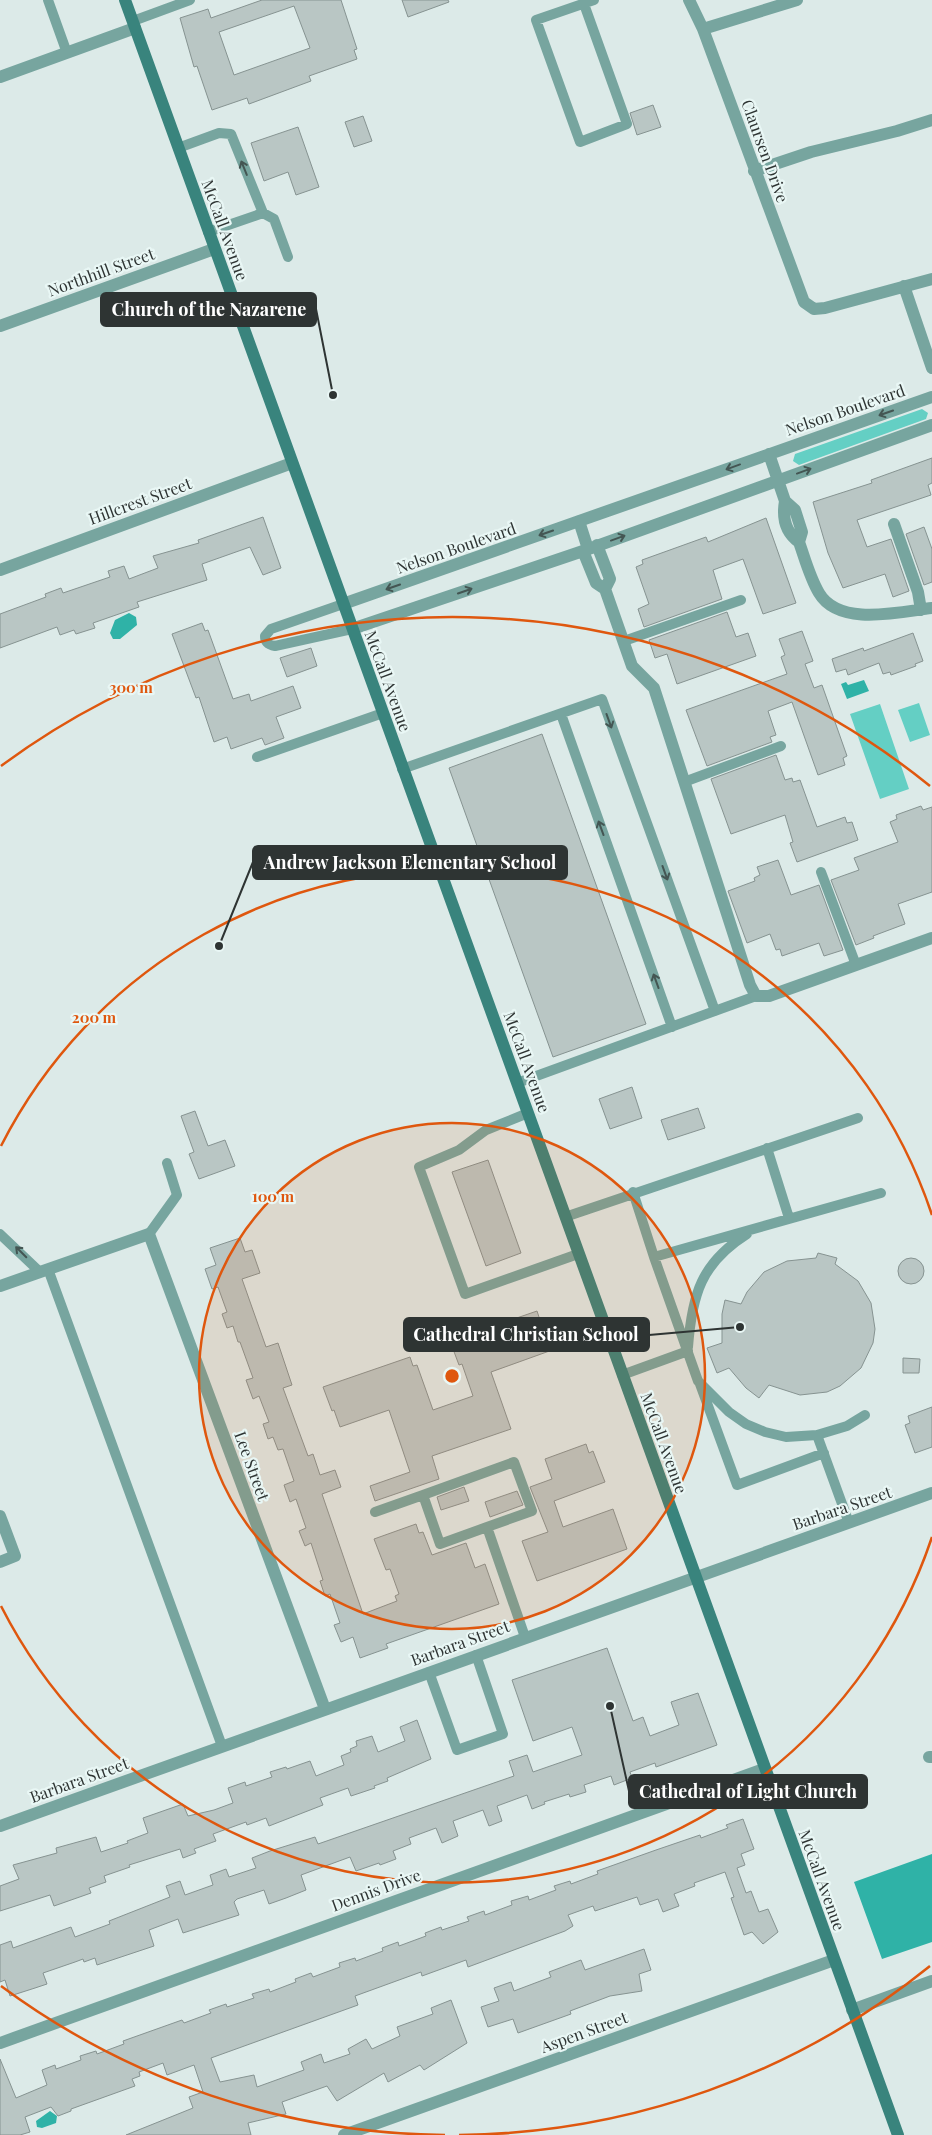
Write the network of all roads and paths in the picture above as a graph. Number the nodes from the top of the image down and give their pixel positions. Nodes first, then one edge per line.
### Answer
1 (48, 0) edge
2 (125, 0) edge
3 (190, 0) edge
4 (594, 0) edge
5 (689, 0) edge
6 (797, 0) edge
7 (584, 4) junction
8 (134, 24) junction
9 (703, 29) junction
10 (67, 53) junction
11 (0, 77) edge
12 (932, 120) edge
13 (178, 148) junction
14 (754, 171) junction
15 (263, 213) junction
16 (208, 232) junction
17 (214, 249) junction
18 (288, 257) dead end
19 (932, 279) edge
20 (904, 286) junction
21 (0, 326) edge
22 (932, 368) edge
23 (932, 397) edge
24 (932, 425) edge
25 (769, 454) junction
26 (292, 464) junction
27 (778, 480) junction
28 (579, 521) junction
29 (894, 524) dead end
30 (590, 548) junction
31 (0, 570) edge
32 (741, 600) dead end
33 (343, 604) junction
34 (926, 609) edge
35 (352, 629) junction
36 (624, 641) junction
37 (383, 713) junction
38 (561, 714) junction
39 (781, 746) dead end
40 (257, 758) dead end
41 (402, 769) junction
42 (684, 782) junction
43 (821, 872) dead end
44 (932, 938) edge
45 (856, 965) junction
46 (756, 996) junction
47 (715, 1011) junction
48 (672, 1026) junction
49 (517, 1083) junction
50 (528, 1113) junction
51 (858, 1118) dead end
52 (767, 1148) junction
53 (167, 1163) dead end
54 (634, 1192) junction
55 (881, 1193) dead end
56 (565, 1217) junction
57 (789, 1218) junction
58 (768, 1224) junction
59 (0, 1234) edge
60 (149, 1234) junction
61 (578, 1254) junction
62 (654, 1257) junction
63 (44, 1270) junction
64 (0, 1286) edge
65 (688, 1351) junction
66 (622, 1375) junction
67 (698, 1381) junction
68 (865, 1415) dead end
69 (817, 1436) junction
70 (824, 1453) junction
71 (932, 1493) edge
72 (423, 1495) junction
73 (375, 1512) dead end
74 (0, 1516) edge
75 (849, 1523) junction
76 (487, 1527) junction
77 (0, 1562) edge
78 (696, 1577) junction
79 (525, 1637) junction
80 (476, 1655) junction
81 (429, 1672) junction
82 (325, 1710) junction
83 (222, 1746) junction
84 (764, 1769) junction
85 (0, 1826) edge
86 (834, 1960) junction
87 (932, 1982) edge
88 (852, 2010) junction
89 (0, 2043) edge
90 (344, 2135) edge
91 (898, 2135) edge

1 - 10 lane
2 - 8 main road, McCall Avenue
3 - 8 lane
4 - 7 lane
5 - 9 street, Claursen Drive
6 - 9 street
7 - 7 lane
8 - 10 street
8 - 13 main road, McCall Avenue
9 - 14 street, Claursen Drive
10 - 11 street
12 - 14 street
15 -> 13 lane
13 - 16 main road, McCall Avenue
14 - 20 street, Claursen Drive
15 - 16 lane
15 - 18 lane
16 - 17 main road, McCall Avenue
17 - 21 street, Northhill Street
17 - 26 main road, McCall Avenue
19 - 20 street
20 - 22 street
23 -> 25 street, Nelson Boulevard
27 -> 24 street
25 - 27 street
25 -> 28 street, Nelson Boulevard
26 - 31 street, Hillcrest Street
26 - 33 main road, McCall Avenue
30 -> 27 street
27 - 34 street
28 - 30 street
28 -> 33 street, Nelson Boulevard
29 - 34 street
35 -> 30 street
30 - 36 street
32 - 36 lane
33 - 35 main road, McCall Avenue
33 - 35 lane
35 - 37 main road, McCall Avenue
36 - 42 street
37 - 40 lane
37 - 41 main road, McCall Avenue
38 - 41 lane
38 -> 47 lane
48 -> 38 lane
39 - 42 lane
41 - 49 main road, McCall Avenue
42 - 46 street
43 - 45 lane
44 - 45 street
45 - 46 street
46 - 47 lane
47 - 48 lane
48 - 49 lane
49 - 50 main road, McCall Avenue
50 - 56 main road, McCall Avenue
50 - 61 lane
51 - 52 lane
52 - 54 lane
52 - 57 lane
53 - 60 lane
54 - 56 lane
54 - 62 lane
55 - 57 lane
56 - 61 main road, McCall Avenue
57 - 58 lane
58 - 62 lane
58 - 65 lane
63 -> 59 lane
60 - 63 street
60 - 82 street, Lee Street
61 - 66 main road, McCall Avenue
62 - 65 lane
63 - 64 street
63 - 83 lane
65 - 66 lane
65 - 67 lane
66 - 78 main road, McCall Avenue
67 - 69 lane
67 - 70 lane
68 - 69 lane
69 - 70 lane
70 - 75 lane
71 - 75 street, Barbara Street
72 - 73 lane
72 - 76 lane
72 - 76 lane
74 - 77 street
75 - 78 street, Barbara Street
76 - 79 lane
78 - 79 street, Barbara Street
78 - 84 main road, McCall Avenue
79 - 80 street, Barbara Street
80 - 81 street, Barbara Street
80 - 81 lane
81 - 82 street, Barbara Street
82 - 83 street, Barbara Street
83 - 85 street, Barbara Street
84 - 86 main road, McCall Avenue
84 - 89 street, Dennis Drive
86 - 88 main road, McCall Avenue
86 - 90 street, Aspen Street
87 - 88 street
88 - 91 main road, McCall Avenue

